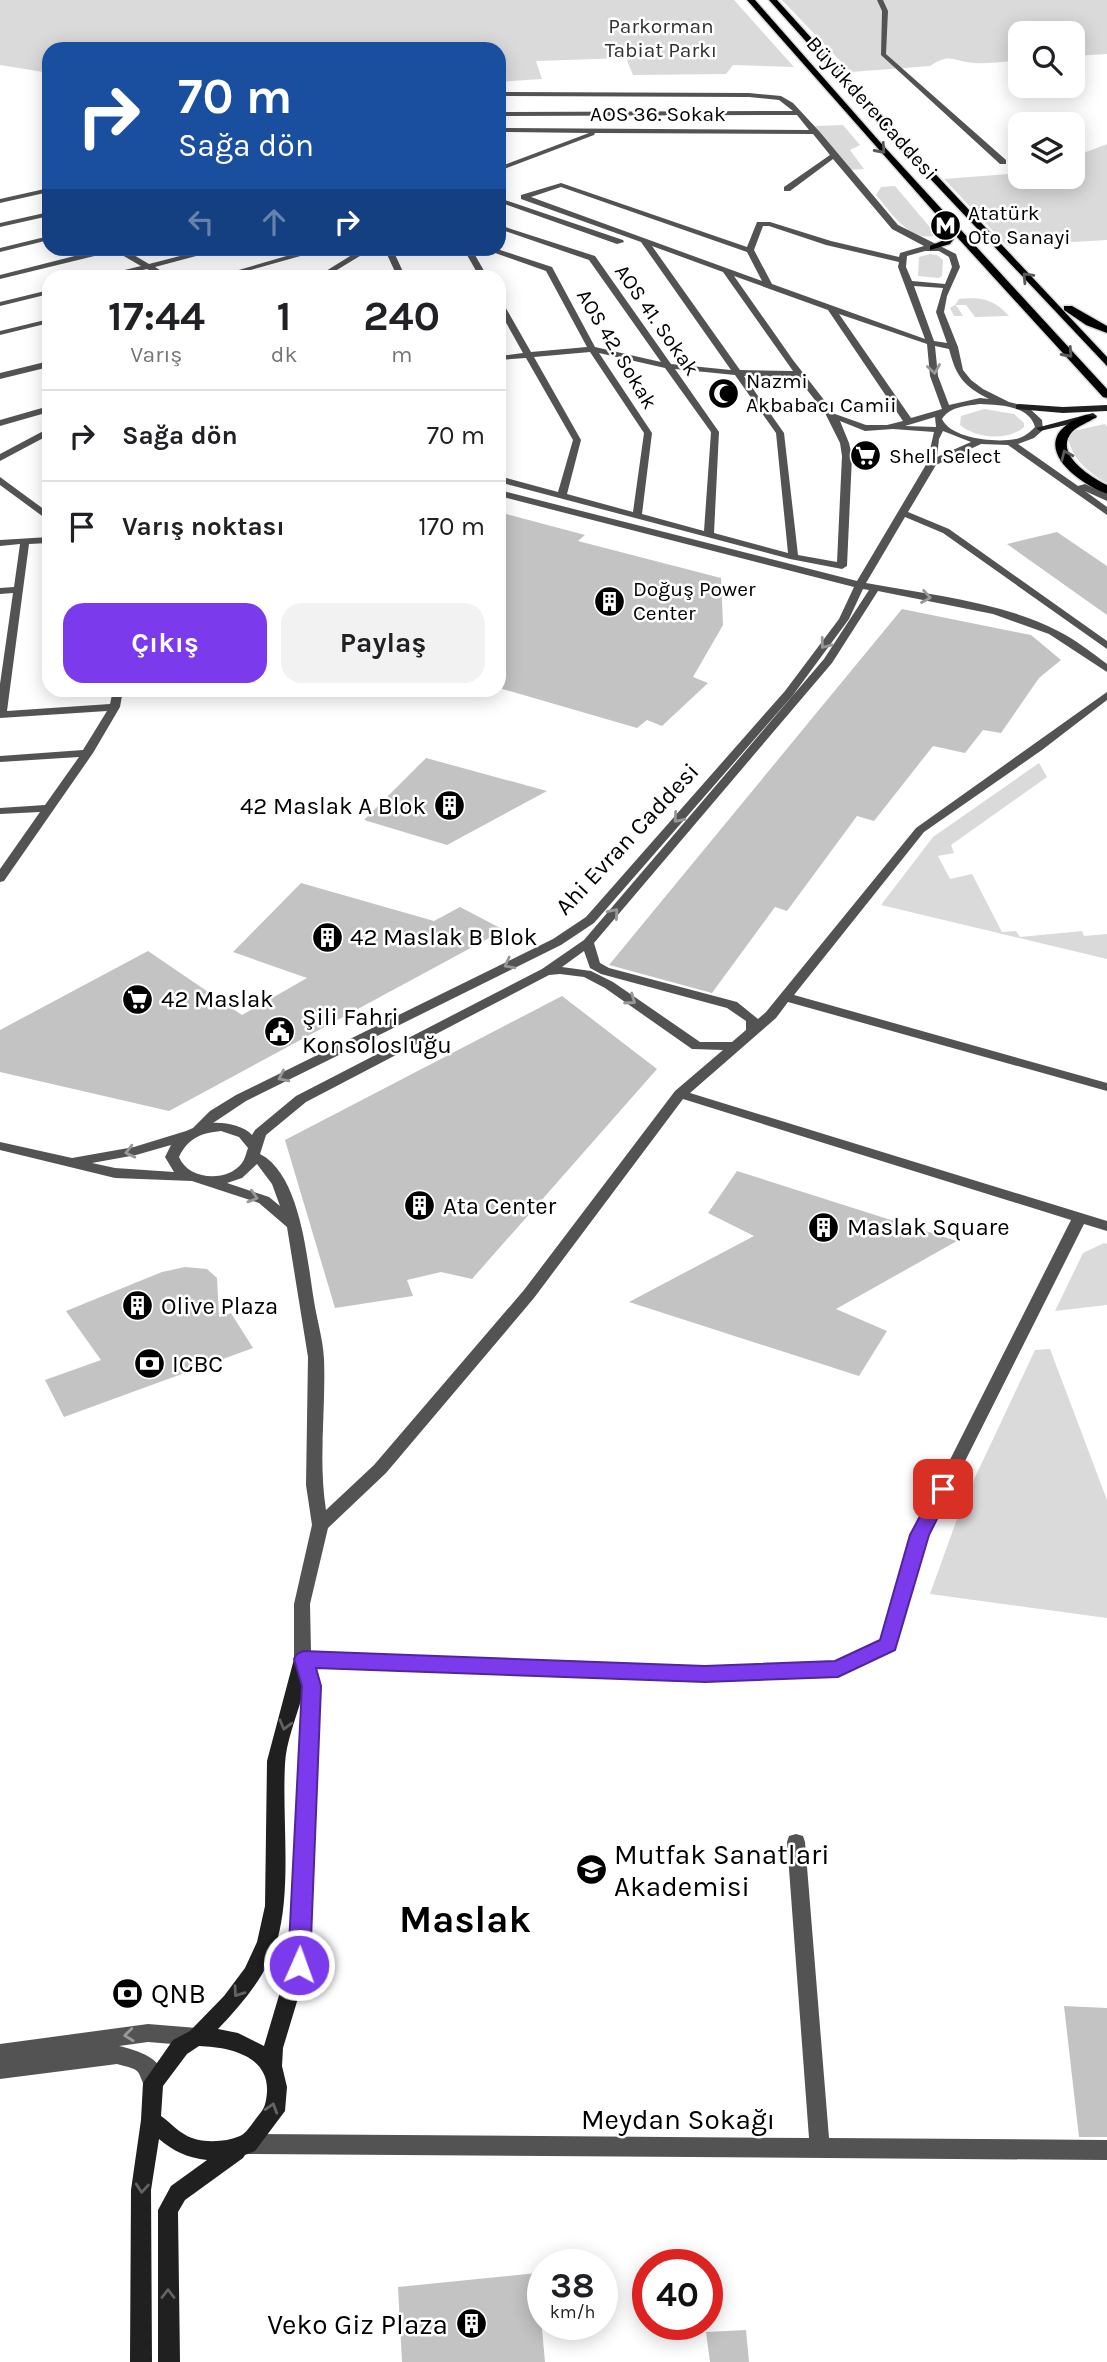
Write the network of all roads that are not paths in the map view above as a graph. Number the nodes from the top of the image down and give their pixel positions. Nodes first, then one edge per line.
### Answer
1 (751, 0) edge
2 (773, 0) edge
3 (880, 0) edge
4 (831, 90) junction
5 (506, 94) edge
6 (799, 113) junction
7 (506, 114) edge
8 (883, 121) junction
9 (506, 130) edge
10 (602, 131) junction
11 (817, 132) junction
12 (834, 155) junction
13 (1003, 162) dead end
14 (506, 164) edge
15 (787, 189) dead end
16 (42, 191) edge
17 (25, 195) junction
18 (0, 201) edge
19 (506, 202) edge
20 (42, 207) edge
21 (42, 214) edge
22 (0, 225) edge
23 (895, 227) junction
24 (506, 229) edge
25 (955, 230) junction
26 (898, 237) dead end
27 (42, 240) edge
28 (644, 241) junction
29 (933, 248) junction
30 (0, 250) edge
31 (750, 250) junction
32 (653, 253) junction
33 (902, 253) junction
34 (506, 255) edge
35 (87, 256) edge
36 (128, 256) edge
37 (191, 256) edge
38 (296, 256) edge
39 (356, 256) edge
40 (148, 267) junction
41 (136, 270) edge
42 (154, 270) edge
43 (244, 270) edge
44 (332, 270) edge
45 (726, 271) junction
46 (0, 277) edge
47 (909, 283) junction
48 (945, 286) junction
49 (770, 288) junction
50 (42, 294) edge
51 (1048, 299) junction
52 (0, 304) edge
53 (832, 310) junction
54 (506, 315) edge
55 (42, 323) edge
56 (1107, 330) edge
57 (0, 333) edge
58 (931, 343) junction
59 (954, 347) junction
60 (592, 349) junction
61 (529, 355) junction
62 (506, 357) edge
63 (1107, 363) edge
64 (42, 366) edge
65 (668, 366) junction
66 (739, 373) junction
67 (799, 374) junction
68 (0, 376) edge
69 (1107, 396) edge
70 (1007, 404) junction
71 (1019, 407) junction
72 (1107, 408) edge
73 (42, 411) edge
74 (944, 411) junction
75 (1107, 415) edge
76 (834, 416) junction
77 (1090, 417) junction
78 (908, 421) junction
79 (0, 423) edge
80 (865, 428) junction
81 (888, 428) junction
82 (940, 428) junction
83 (1040, 428) junction
84 (42, 434) edge
85 (36, 437) junction
86 (846, 441) junction
87 (982, 442) junction
88 (1009, 442) junction
89 (0, 447) edge
90 (0, 458) edge
91 (932, 463) junction
92 (1047, 467) junction
93 (0, 480) edge
94 (506, 481) edge
95 (1107, 490) edge
96 (506, 494) edge
97 (562, 496) junction
98 (1107, 498) edge
99 (1107, 512) edge
100 (42, 513) edge
101 (903, 513) junction
102 (637, 516) junction
103 (709, 535) junction
104 (42, 540) edge
105 (25, 541) junction
106 (0, 543) edge
107 (793, 557) junction
108 (859, 586) junction
109 (875, 588) junction
110 (18, 590) junction
111 (0, 592) edge
112 (1107, 646) edge
113 (5, 651) edge
114 (1107, 669) edge
115 (1107, 695) edge
116 (117, 697) edge
117 (115, 707) junction
118 (1, 715) edge
119 (87, 753) junction
120 (0, 759) edge
121 (47, 808) junction
122 (0, 811) edge
123 (6, 862) edge
124 (0, 878) edge
125 (588, 943) junction
126 (546, 972) junction
127 (786, 997) junction
128 (753, 1030) junction
129 (735, 1046) junction
130 (1107, 1087) edge
131 (680, 1094) junction
132 (194, 1132) junction
133 (0, 1146) edge
134 (254, 1152) junction
135 (67, 1163) junction
136 (199, 1180) junction
137 (1079, 1219) junction
138 (294, 1224) junction
139 (1107, 1226) edge
140 (320, 1525) junction
141 (303, 1659) junction
142 (796, 1842) dead end
143 (197, 2037) junction
144 (0, 2053) edge
145 (272, 2066) junction
146 (0, 2070) edge
147 (153, 2083) junction
148 (152, 2120) junction
149 (248, 2144) junction
150 (820, 2148) junction
151 (1107, 2151) edge
152 (141, 2362) edge
153 (169, 2362) edge

1 - 4 main road, Büyükdere Caddesi
2 - 8 main road, Büyükdere Caddesi
3 - 13 street
4 - 8 main road
4 -> 25 main road, Büyükdere Caddesi
5 - 6 street
6 - 7 street
6 - 11 street
51 -> 8 main road, Büyükdere Caddesi
9 - 10 street, AOS 36. Sokak
10 - 11 street, AOS 36. Sokak
10 - 14 street
11 - 12 street
12 - 15 street
12 - 23 street
16 - 17 street
17 - 18 street
17 - 20 street
19 - 32 street
21 - 22 street
23 - 26 street
23 - 29 street
24 - 65 street, AOS 41. Sokak
25 - 29 main road
25 -> 69 main road, Büyükdere Caddesi
27 - 30 street
28 - 31 street
28 - 32 street
28 - 45 street
29 - 33 street
29 - 48 street
31 - 33 street
31 - 49 street
32 - 66 street
33 - 47 street
34 - 60 street, AOS 42. Sokak
35 - 46 street
36 - 40 street
37 - 40 street
38 - 43 street
39 - 44 street
40 - 41 street
40 - 42 street
45 - 49 street
45 - 67 street
47 - 48 street
47 - 58 street
48 - 59 street
49 - 53 street
50 - 52 street
51 - 56 main road
51 - 63 main road, Büyükdere Caddesi
53 - 58 street
53 - 78 street
54 - 61 street
55 - 57 street
58 - 59 street
58 -> 74 street
59 - 70 street
60 - 61 street
60 - 65 street
60 - 102 street, AOS 42. Sokak
61 - 62 street
61 - 97 street
64 - 68 street
65 - 66 street
65 - 103 street, AOS 41. Sokak
66 - 67 street
66 - 107 street
67 - 76 street
70 - 71 street
70 - 74 street
71 - 72 street
71 - 83 street
73 - 79 street
74 - 78 street
74 - 82 street, Ahi Evran Caddesi
75 - 77 street
76 - 80 street
76 - 86 street
77 - 83 street
95 -> 77 main road
78 - 81 street
80 - 81 street
80 - 86 street
81 - 82 street
82 - 87 street
82 - 91 street, Ahi Evran Caddesi
83 - 88 street
84 - 85 street
85 - 89 street
85 - 90 street
86 - 107 street
87 - 88 street
87 - 91 street
88 - 92 street
91 - 101 street, Ahi Evran Caddesi
92 - 98 street
92 - 99 street
93 - 100 street
94 - 97 street
96 - 108 street
97 - 102 street
101 - 108 street, Ahi Evran Caddesi
101 - 112 street
102 - 103 street
103 - 107 street
104 - 105 street
105 - 106 street
105 - 110 street
108 - 109 street
108 -> 132 street, Ahi Evran Caddesi
109 -> 114 street
125 -> 109 street, Ahi Evran Caddesi
110 - 111 street
110 - 113 street
113 - 118 street
115 - 127 street
116 - 117 street
117 - 118 street
117 - 119 street
119 - 120 street
119 - 121 street
121 - 122 street
121 - 123 street
123 - 124 street
125 - 126 street, Ahi Evran Caddesi
125 - 128 street
126 -> 129 street
126 - 134 street, Ahi Evran Caddesi
127 - 128 street
127 - 130 street
128 - 129 street
129 - 131 street
131 - 137 street
131 - 140 street
132 - 134 street
132 -> 135 street, Ahi Evran Caddesi
132 - 136 street
133 - 135 street, Ahi Evran Caddesi
134 - 136 street
134 - 138 street
135 - 136 street, Ahi Evran Caddesi
136 -> 138 street
137 - 139 street
137 - 141 street
138 - 140 street
140 - 141 street
141 -> 143 street
141 - 145 street
142 - 150 street
143 -> 144 street
143 - 145 street
143 - 147 street
149 -> 145 street
146 - 147 street
147 - 148 street
148 - 149 street
148 -> 152 street
149 - 150 street, Meydan Sokağı
153 -> 149 street
150 - 151 street, Meydan Sokağı

